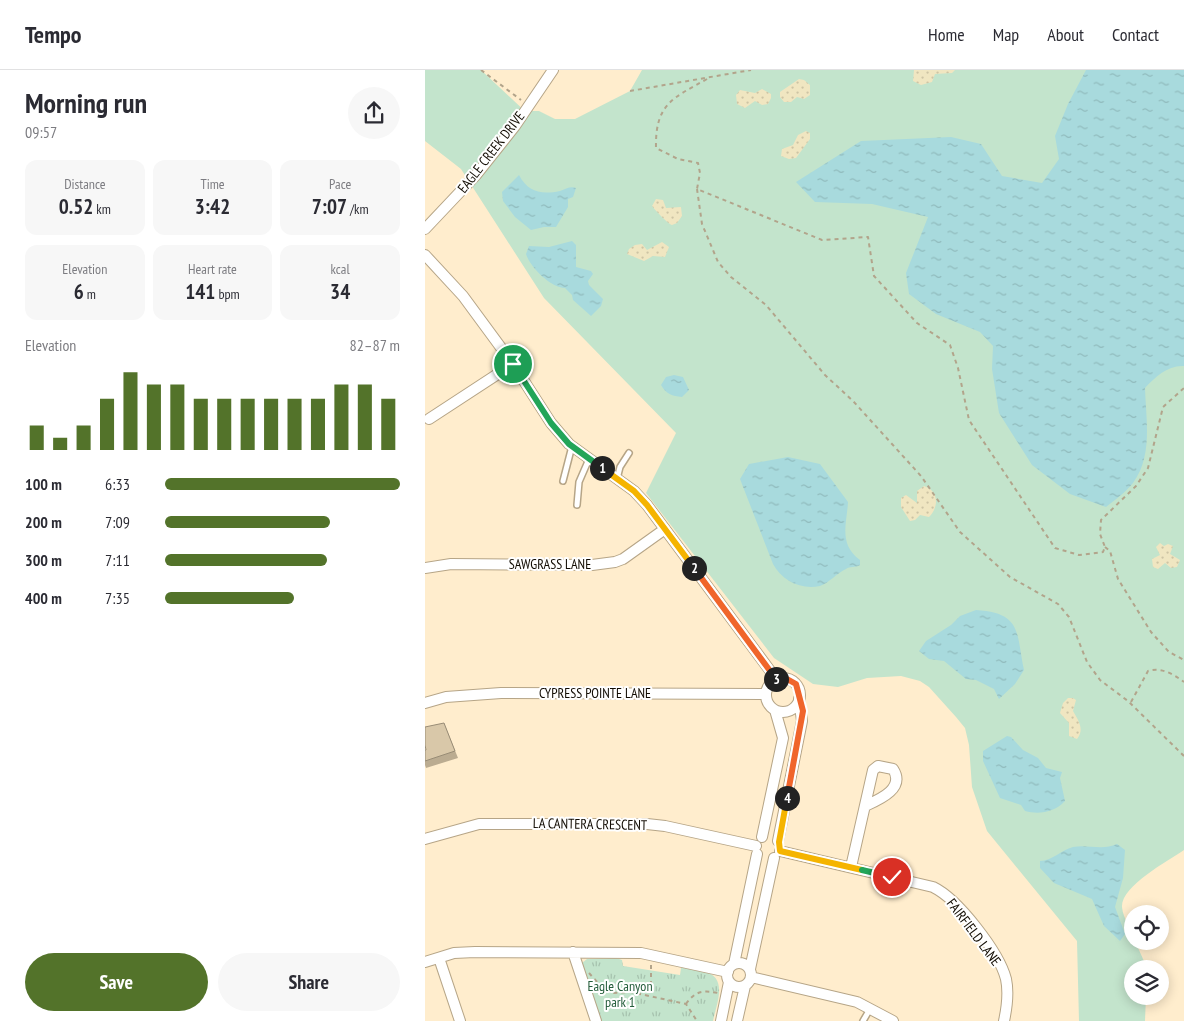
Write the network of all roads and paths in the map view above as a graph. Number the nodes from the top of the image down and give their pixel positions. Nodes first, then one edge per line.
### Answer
1 (481, 70) edge
2 (553, 70) edge
3 (751, 70) edge
4 (707, 79) junction
5 (630, 91) dead end
6 (527, 105) junction
7 (697, 189) junction
8 (425, 229) edge
9 (425, 255) edge
10 (513, 364) junction
11 (1184, 388) edge
12 (429, 419) dead end
13 (572, 446) junction
14 (629, 453) dead end
15 (589, 459) junction
16 (617, 479) junction
17 (563, 481) dead end
18 (577, 505) dead end
19 (665, 529) junction
20 (1105, 547) junction
21 (425, 568) edge
22 (1184, 660) edge
23 (777, 680) junction
24 (1184, 682) edge
25 (766, 694) junction
26 (799, 699) junction
27 (425, 703) edge
28 (1130, 703) junction
29 (775, 710) junction
30 (1184, 756) edge
31 (865, 806) dead end
32 (762, 837) junction
33 (425, 839) edge
34 (757, 850) junction
35 (777, 850) junction
36 (851, 867) junction
37 (573, 952) junction
38 (653, 956) junction
39 (439, 958) junction
40 (425, 962) edge
41 (580, 971) junction
42 (730, 973) junction
43 (751, 973) junction
44 (745, 986) junction
45 (727, 995) junction
46 (651, 996) junction
47 (686, 1004) junction
48 (870, 1008) junction
49 (460, 1021) edge
50 (596, 1021) edge
51 (697, 1021) edge
52 (721, 1021) edge
53 (737, 1021) edge
54 (863, 1021) edge
55 (893, 1021) edge
56 (1004, 1021) edge

1 - 6 path
2 - 6 street, EAGLE CREEK DRIVE
3 - 4 path
4 - 5 path
4 - 7 path
6 - 8 street, EAGLE CREEK DRIVE
7 - 20 path
7 - 28 path
9 - 10 street
10 - 12 street
10 - 13 street
11 - 20 path
13 - 15 street
13 - 17 lane
14 - 16 lane
15 - 16 street
15 - 18 lane
16 - 19 street
19 - 21 street, SAWGRASS LANE
19 - 23 street
20 - 22 path
23 - 25 street
23 - 26 street
24 - 28 path
25 - 27 street, CYPRESS POINTE LANE
25 - 29 street
26 - 29 street
26 - 35 street
28 - 30 path
29 - 32 street
31 - 36 street
32 - 34 street
32 - 35 street
33 - 34 street, LA CANTERA CRESCENT
34 - 35 street, LA CANTERA CRESCENT
34 - 42 street
35 - 36 street, FAIRFIELD LANE
35 - 43 street
36 - 56 street, FAIRFIELD LANE
37 - 38 street
37 - 39 street
37 - 41 street
38 - 42 street
38 - 46 path
39 - 40 street
39 - 49 street
41 - 46 path
41 - 50 street
42 - 43 street
42 - 44 street
42 - 45 street
43 - 44 street
43 - 48 street
44 - 53 street
45 - 47 path
45 - 52 street
46 - 47 path
47 - 51 path
48 - 54 lane
48 - 55 street

